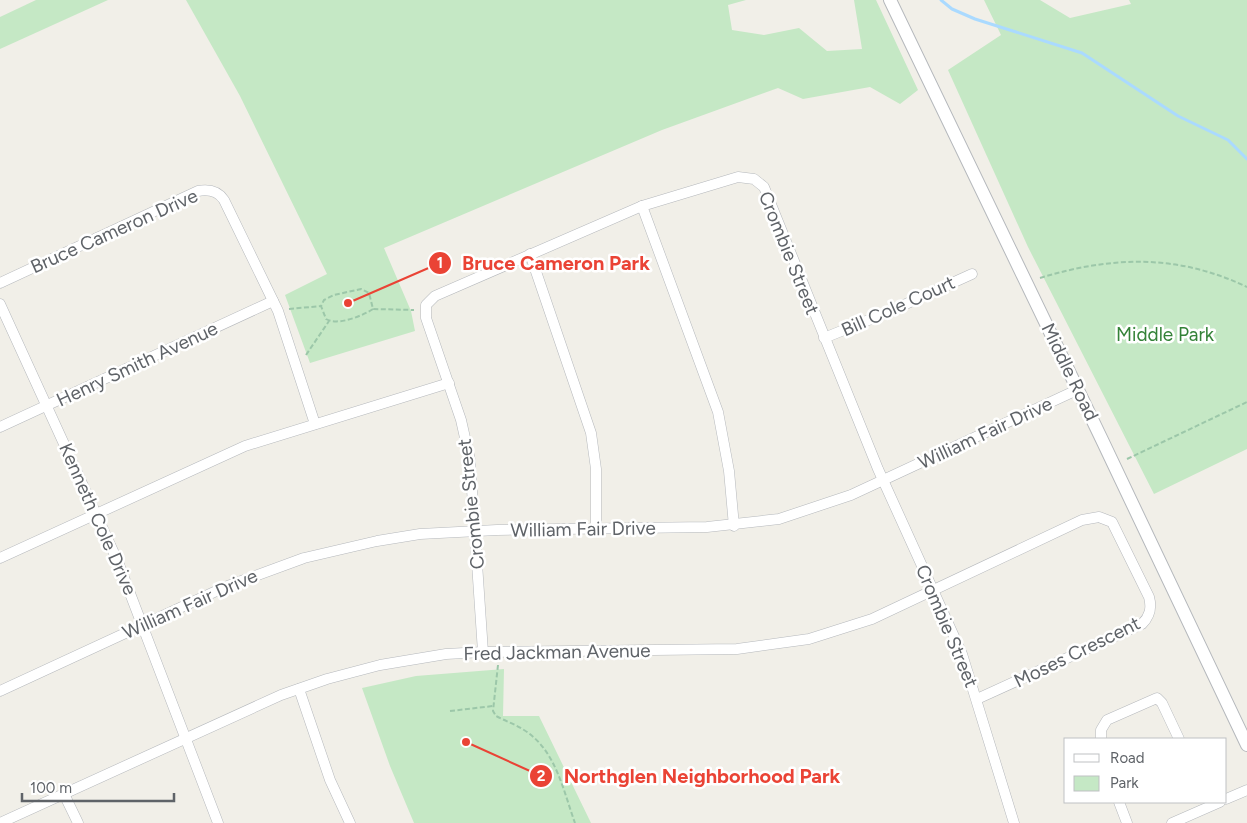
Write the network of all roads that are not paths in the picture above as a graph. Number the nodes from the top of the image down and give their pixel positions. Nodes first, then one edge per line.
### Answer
1 (890, 0) edge
2 (642, 206) junction
3 (530, 254) junction
4 (972, 274) dead end
5 (0, 283) edge
6 (274, 301) junction
7 (0, 304) edge
8 (824, 338) junction
9 (449, 383) junction
10 (1079, 389) junction
11 (46, 406) junction
12 (315, 424) junction
13 (0, 427) edge
14 (883, 480) junction
15 (95, 514) junction
16 (734, 526) junction
17 (596, 529) junction
18 (476, 530) junction
19 (0, 558) edge
20 (933, 591) junction
21 (144, 624) junction
22 (483, 652) junction
23 (299, 689) junction
24 (0, 690) edge
25 (977, 699) junction
26 (1101, 738) edge
27 (1180, 738) edge
28 (186, 739) junction
29 (1247, 745) edge
30 (1247, 790) edge
31 (64, 794) junction
32 (1227, 799) edge
33 (1119, 803) edge
34 (1205, 805) edge
35 (0, 823) edge
36 (78, 823) edge
37 (218, 823) edge
38 (350, 823) edge
39 (1014, 823) edge
40 (1127, 823) edge
41 (1172, 823) edge

1 - 10 street, Middle Road
2 - 3 street, Crombie Street
2 - 8 street, Crombie Street
2 - 16 street
3 - 9 street, Crombie Street
3 - 17 street
4 - 8 street, Bill Cole Court
5 - 6 street, Bruce Cameron Drive
6 - 11 street, Henry Smith Avenue
6 - 12 street, Bruce Cameron Drive
7 - 11 street, Kenneth Cole Drive
8 - 14 street, Crombie Street
9 - 12 street
9 - 18 street, Crombie Street
10 - 14 street, William Fair Drive
10 - 29 street, Middle Road
11 - 13 street, Henry Smith Avenue
11 - 15 street, Kenneth Cole Drive
12 - 15 street
14 - 16 street, William Fair Drive
14 - 20 street, Crombie Street
15 - 19 street
15 - 21 street, Kenneth Cole Drive
16 - 17 street, William Fair Drive
17 - 18 street, William Fair Drive
18 - 21 street, William Fair Drive
18 - 22 street, Crombie Street
20 - 22 street, Fred Jackman Avenue
20 - 25 street, Crombie Street
20 - 25 street, Moses Crescent
21 - 24 street, William Fair Drive
21 - 28 street, Kenneth Cole Drive
22 - 23 street, Fred Jackman Avenue
23 - 28 street, Fred Jackman Avenue
23 - 38 street
25 - 39 street, Crombie Street
26 - 27 street
28 - 31 street, Fred Jackman Avenue
28 - 37 street, Kenneth Cole Drive
30 - 32 street
31 - 35 street, Fred Jackman Avenue
31 - 36 street
33 - 40 street
34 - 41 street

